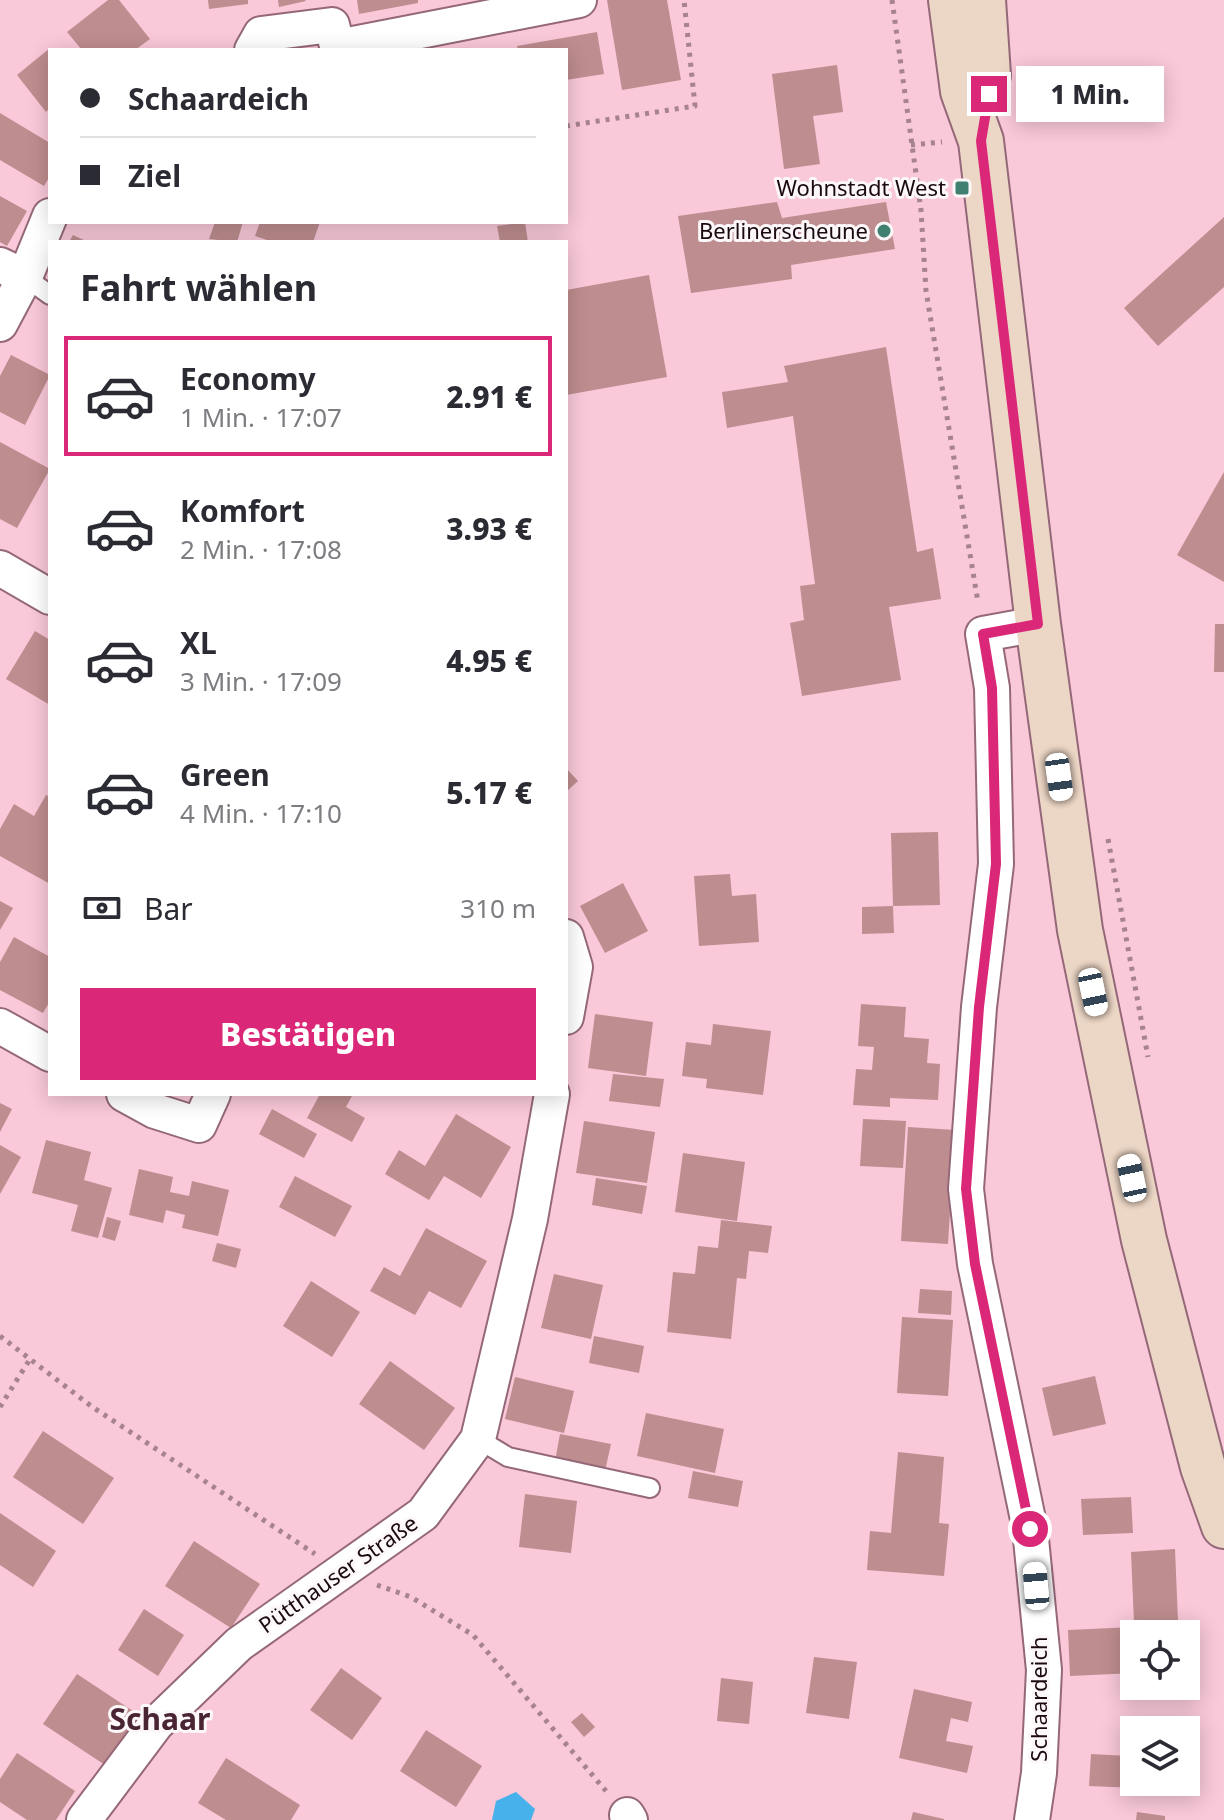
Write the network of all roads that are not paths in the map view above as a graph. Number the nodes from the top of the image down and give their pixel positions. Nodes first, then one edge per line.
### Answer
1 (579, 0) edge
2 (951, 0) edge
3 (983, 0) edge
4 (253, 48) edge
5 (338, 48) edge
6 (981, 141) junction
7 (48, 221) edge
8 (25, 279) edge
9 (0, 324) edge
10 (0, 568) edge
11 (48, 596) edge
12 (1038, 624) junction
13 (568, 944) edge
14 (568, 1006) edge
15 (0, 1026) edge
16 (48, 1053) edge
17 (128, 1096) edge
18 (212, 1096) edge
19 (552, 1096) edge
20 (478, 1439) junction
21 (650, 1488) dead end
22 (1224, 1526) edge
23 (84, 1820) edge
24 (1032, 1820) edge

1 - 5 street
2 - 6 main road
3 - 6 main road
4 - 5 street
6 - 12 main road
7 - 8 street
8 - 9 street
10 - 11 street
12 - 22 main road
12 - 24 street, Schaardeich
13 - 14 street
15 - 16 street
17 - 18 street
19 - 20 street, Pütthauser Straße
20 - 21 lane
20 - 23 street, Pütthauser Straße

